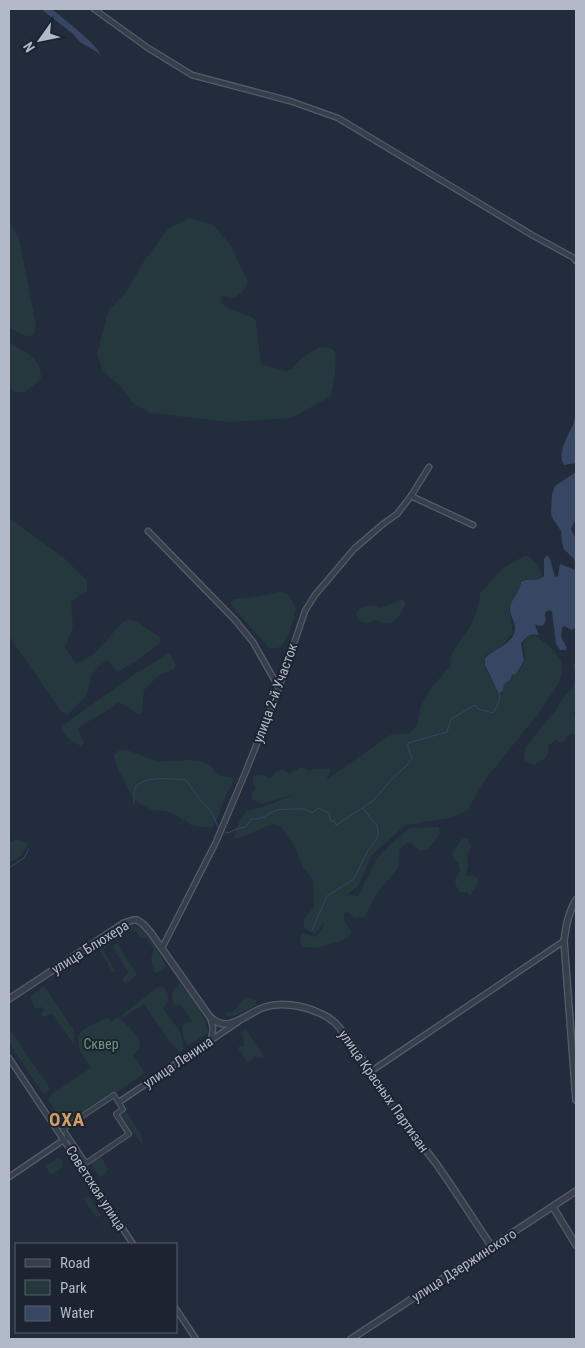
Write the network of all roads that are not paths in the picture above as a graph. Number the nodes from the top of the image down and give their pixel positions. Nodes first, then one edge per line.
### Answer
1 (94, 9) edge
2 (576, 261) edge
3 (429, 467) dead end
4 (411, 496) junction
5 (473, 525) dead end
6 (148, 530) dead end
7 (279, 688) junction
8 (576, 900) edge
9 (564, 940) junction
10 (162, 948) junction
11 (9, 999) edge
12 (210, 1017) junction
13 (238, 1022) junction
14 (211, 1040) junction
15 (9, 1058) edge
16 (370, 1072) junction
17 (576, 1100) edge
18 (119, 1102) junction
19 (66, 1138) junction
20 (9, 1177) edge
21 (576, 1191) edge
22 (553, 1207) junction
23 (132, 1243) edge
24 (576, 1245) edge
25 (492, 1247) junction
26 (178, 1312) edge
27 (196, 1339) edge
28 (351, 1339) edge

1 - 2 street
3 - 4 street, улица 2-й Участок
4 - 5 street
4 - 7 street, улица 2-й Участок
6 - 7 street
7 - 10 street, улица 2-й Участок
8 - 9 street
9 - 16 street
9 - 17 street
10 - 11 street, улица Блюхера
10 - 12 street, улица Блюхера
12 - 13 street, улица Блюхера
12 - 14 street
13 - 14 street, улица Ленина
13 - 16 street, улица Красных Партизан
14 - 18 street, улица Ленина
15 - 19 street, Советская улица
16 - 25 street, улица Красных Партизан
18 - 19 street
18 - 19 street
19 - 20 street
19 - 23 street, Советская улица
21 - 22 street, улица Дзержинского
22 - 24 street
22 - 25 street, улица Дзержинского
25 - 28 street, улица Дзержинского
26 - 27 street

